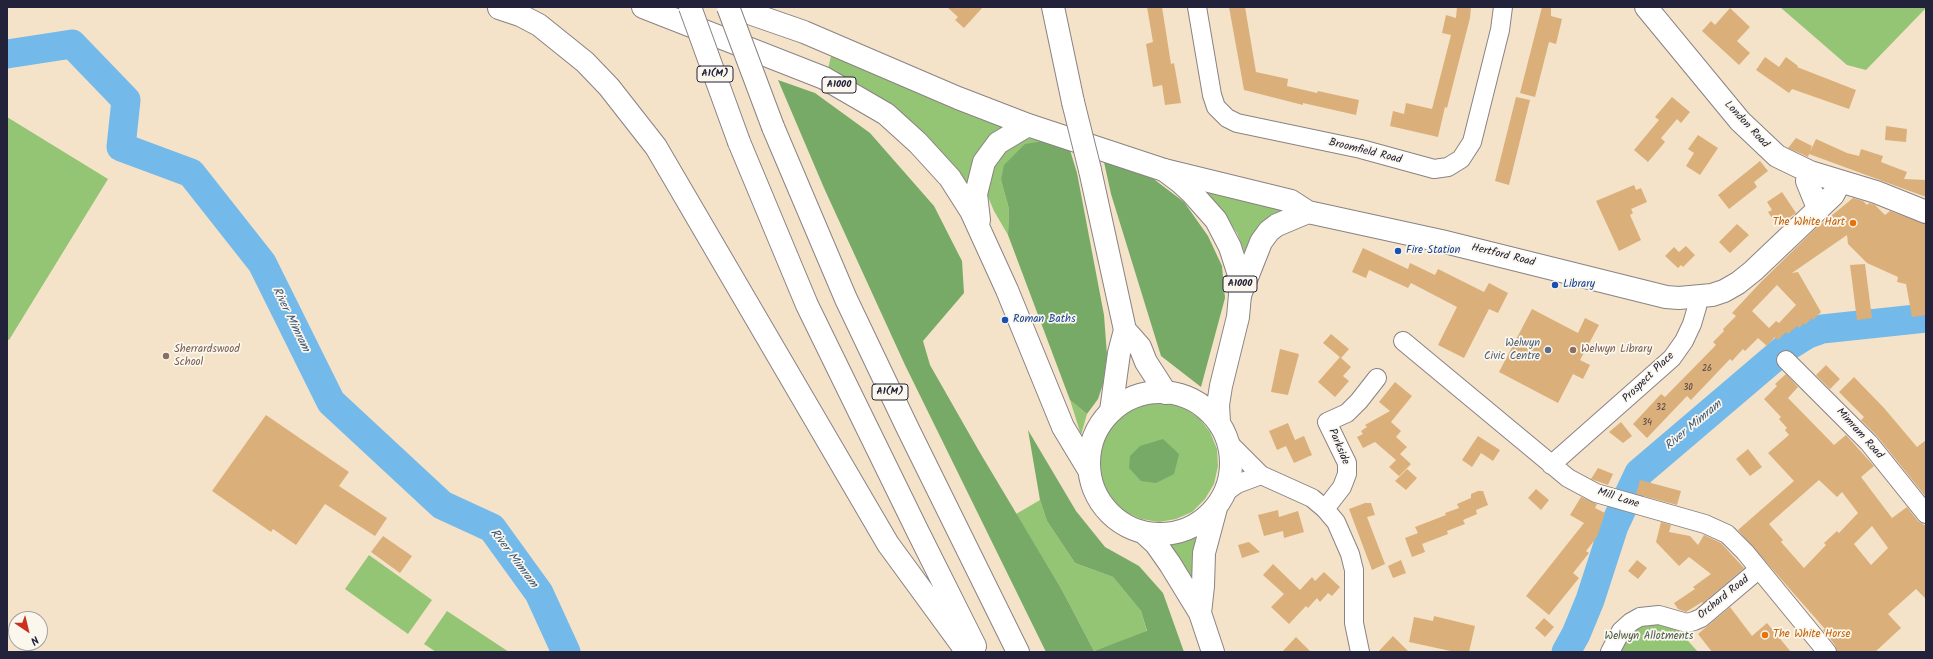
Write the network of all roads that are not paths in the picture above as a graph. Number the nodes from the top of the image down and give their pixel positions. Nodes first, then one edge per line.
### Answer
1 (499, 7) edge
2 (643, 7) edge
3 (690, 7) edge
4 (728, 7) edge
5 (732, 7) edge
6 (1053, 7) edge
7 (1197, 7) edge
8 (1503, 7) edge
9 (1646, 7) edge
10 (1028, 125) junction
11 (1164, 170) junction
12 (1810, 172) junction
13 (1840, 182) junction
14 (1818, 208) junction
15 (1308, 212) junction
16 (1926, 212) edge
17 (983, 234) junction
18 (1240, 295) junction
19 (1697, 297) junction
20 (1125, 330) junction
21 (1403, 341) dead end
22 (1786, 360) dead end
23 (1377, 378) dead end
24 (1166, 393) junction
25 (1111, 411) junction
26 (1218, 422) junction
27 (1229, 443) junction
28 (1551, 465) junction
29 (1089, 470) junction
30 (1261, 475) junction
31 (1221, 500) junction
32 (1325, 509) junction
33 (1926, 514) edge
34 (1144, 533) junction
35 (1759, 570) junction
36 (1200, 613) junction
37 (967, 652) edge
38 (978, 652) edge
39 (1018, 652) edge
40 (1213, 652) edge
41 (1360, 652) edge
42 (1610, 652) edge
43 (1827, 652) edge

1 - 37 main road
2 - 17 main road, A1000
3 - 38 main road, A1(M), bridge
4 - 39 main road, A1(M), bridge
5 - 10 main road, A1000
6 - 20 main road, bridge
7 - 8 street, Broomfield Road
9 - 12 main road, London Road
10 - 11 main road, A1000
10 - 17 main road, A1000
11 - 15 main road, Hertford Road
11 - 18 main road, A1000
12 - 13 main road, London Road
12 - 14 main road
13 - 14 main road
13 - 16 main road, London Road
14 - 19 main road
15 - 18 main road
15 - 19 main road, Hertford Road
17 - 29 main road, A1000
18 - 26 main road, A1000
19 - 28 street, Prospect Place
20 - 24 main road
20 - 25 main road
21 - 28 street, Mill Lane
22 - 33 street, Mimram Road
23 - 32 street, Parkside
24 - 25 main road
24 - 26 main road
25 - 29 main road
26 - 27 main road
27 - 30 street
27 - 31 main road
28 - 35 street, Mill Lane
29 - 34 main road
30 - 31 street
30 - 32 street
31 - 34 main road
31 - 36 main road
32 - 41 street
34 - 36 main road
35 - 42 street, Orchard Road
35 - 43 street, Mill Lane
36 - 40 main road

